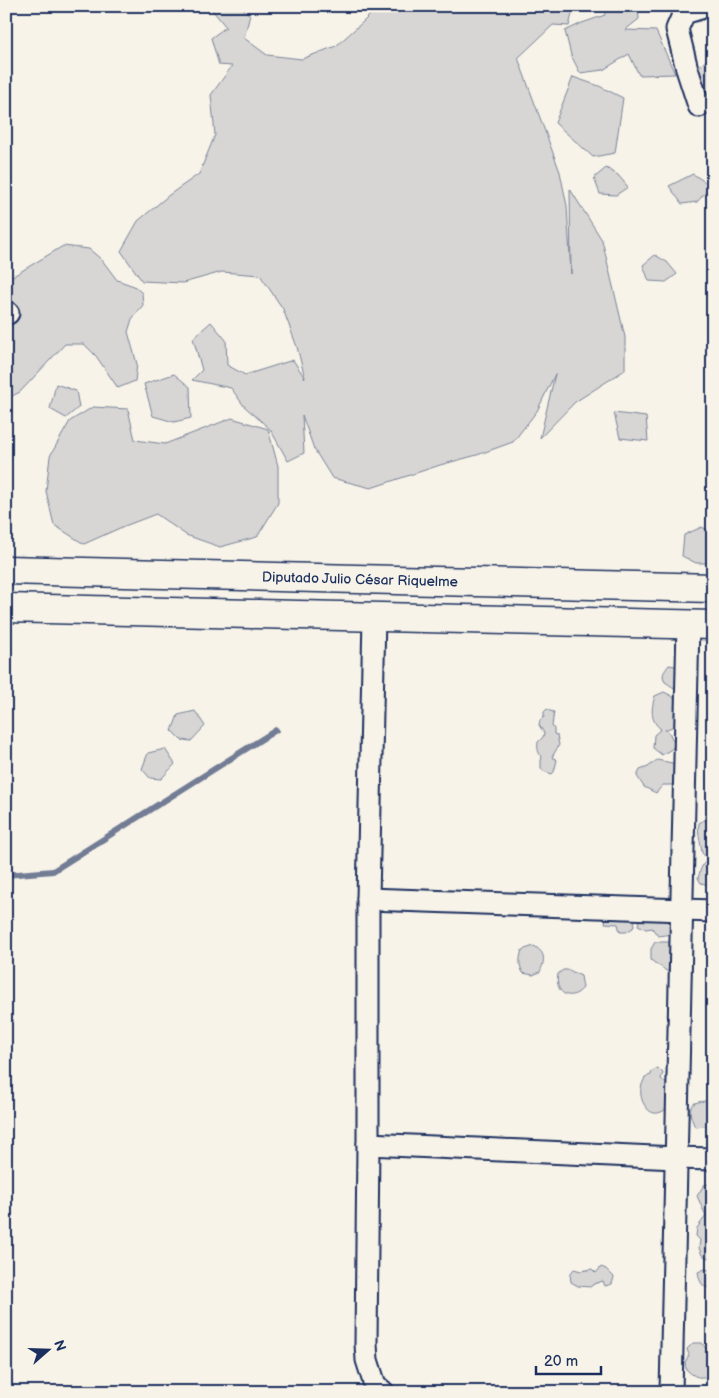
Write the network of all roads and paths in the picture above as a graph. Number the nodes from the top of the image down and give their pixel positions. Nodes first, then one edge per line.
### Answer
1 (707, 6) edge
2 (699, 106) dead end
3 (6, 570) edge
4 (713, 588) edge
5 (6, 608) edge
6 (374, 616) junction
7 (701, 625) edge
8 (368, 899) junction
9 (682, 911) junction
10 (713, 911) edge
11 (368, 1144) junction
12 (676, 1158) junction
13 (713, 1159) edge
14 (383, 1392) edge
15 (671, 1392) edge

1 - 2 street
3 - 4 street, Diputado Julio César Riquelme
5 - 6 street
6 - 7 street
6 - 8 street
7 - 9 street
8 - 9 street
8 - 11 street
9 - 10 street
9 - 12 street
11 - 12 street
11 - 14 street
12 - 13 street
12 - 15 street

